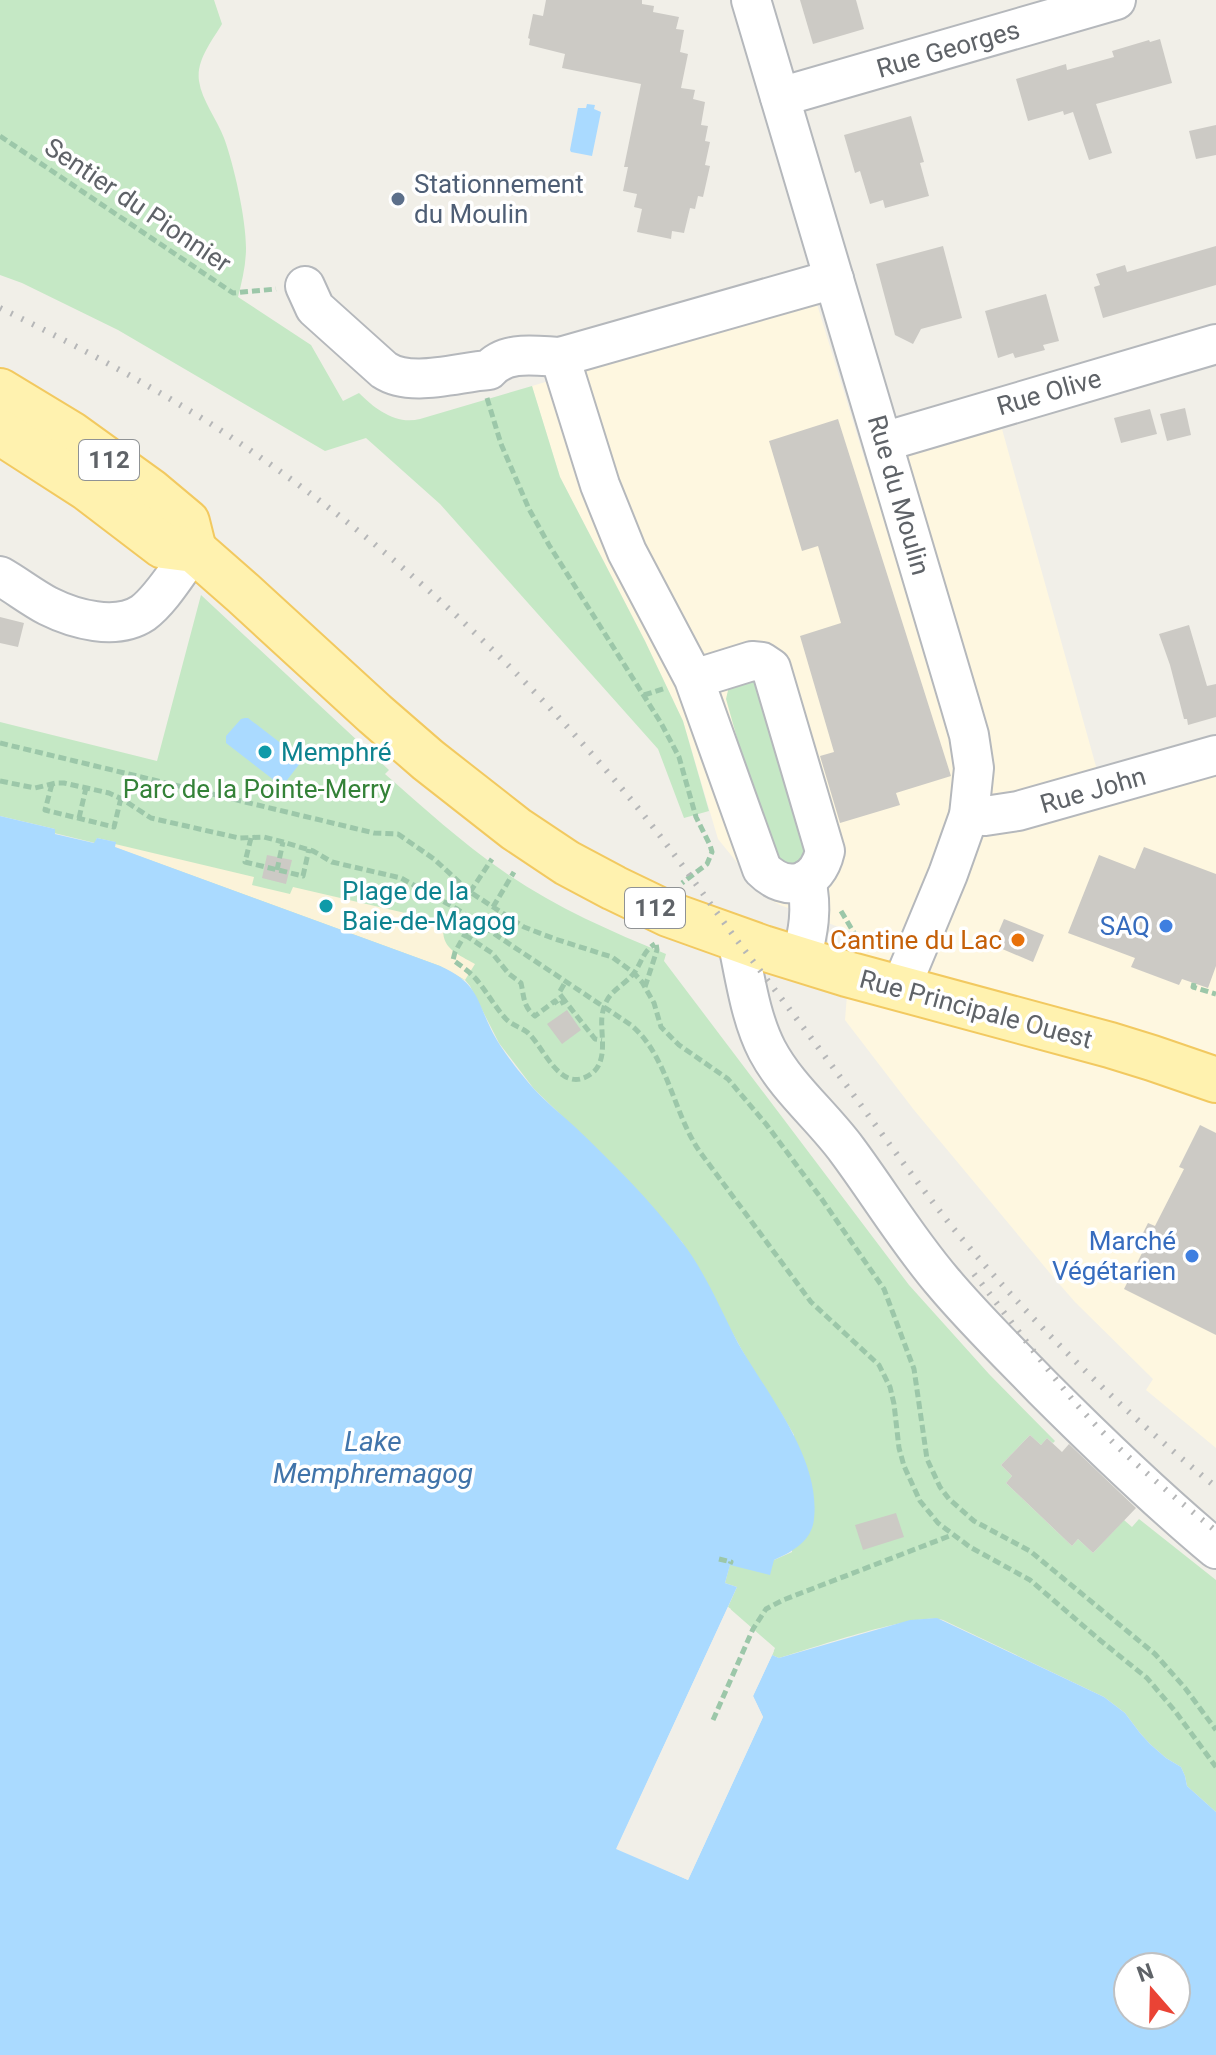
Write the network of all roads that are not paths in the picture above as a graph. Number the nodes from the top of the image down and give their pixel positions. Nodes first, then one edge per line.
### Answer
1 (751, 0) edge
2 (1116, 0) edge
3 (780, 97) junction
4 (834, 279) junction
5 (305, 286) road end
6 (1216, 344) edge
7 (560, 357) junction
8 (0, 391) edge
9 (0, 432) edge
10 (883, 442) junction
11 (194, 550) junction
12 (0, 576) edge
13 (694, 679) junction
14 (1216, 755) edge
15 (969, 815) junction
16 (806, 880) junction
17 (737, 940) junction
18 (801, 961) junction
19 (901, 987) junction
20 (1216, 1080) edge
21 (1216, 1549) edge

1 - 3 street, Rue du Moulin
2 - 3 street, Rue Georges
3 - 4 street, Rue du Moulin
4 - 7 street
4 - 10 street, Rue du Moulin
5 - 7 street
6 - 10 street, Rue Olive
7 - 13 street
8 - 11 main road, Rue Principale Ouest / 112
9 - 11 main road, Rue Principale Ouest / 112
10 - 15 street, Rue du Moulin
11 - 12 street
11 - 17 main road, Rue Principale Ouest / 112
13 - 16 street
13 - 16 street
14 - 15 street, Rue John
15 - 19 street, Rue du Moulin
16 - 18 street
17 - 18 main road, Rue Principale Ouest / 112
17 - 21 street
18 - 19 main road, Rue Principale Ouest / 112
19 - 20 main road, Rue Principale Ouest / 112

